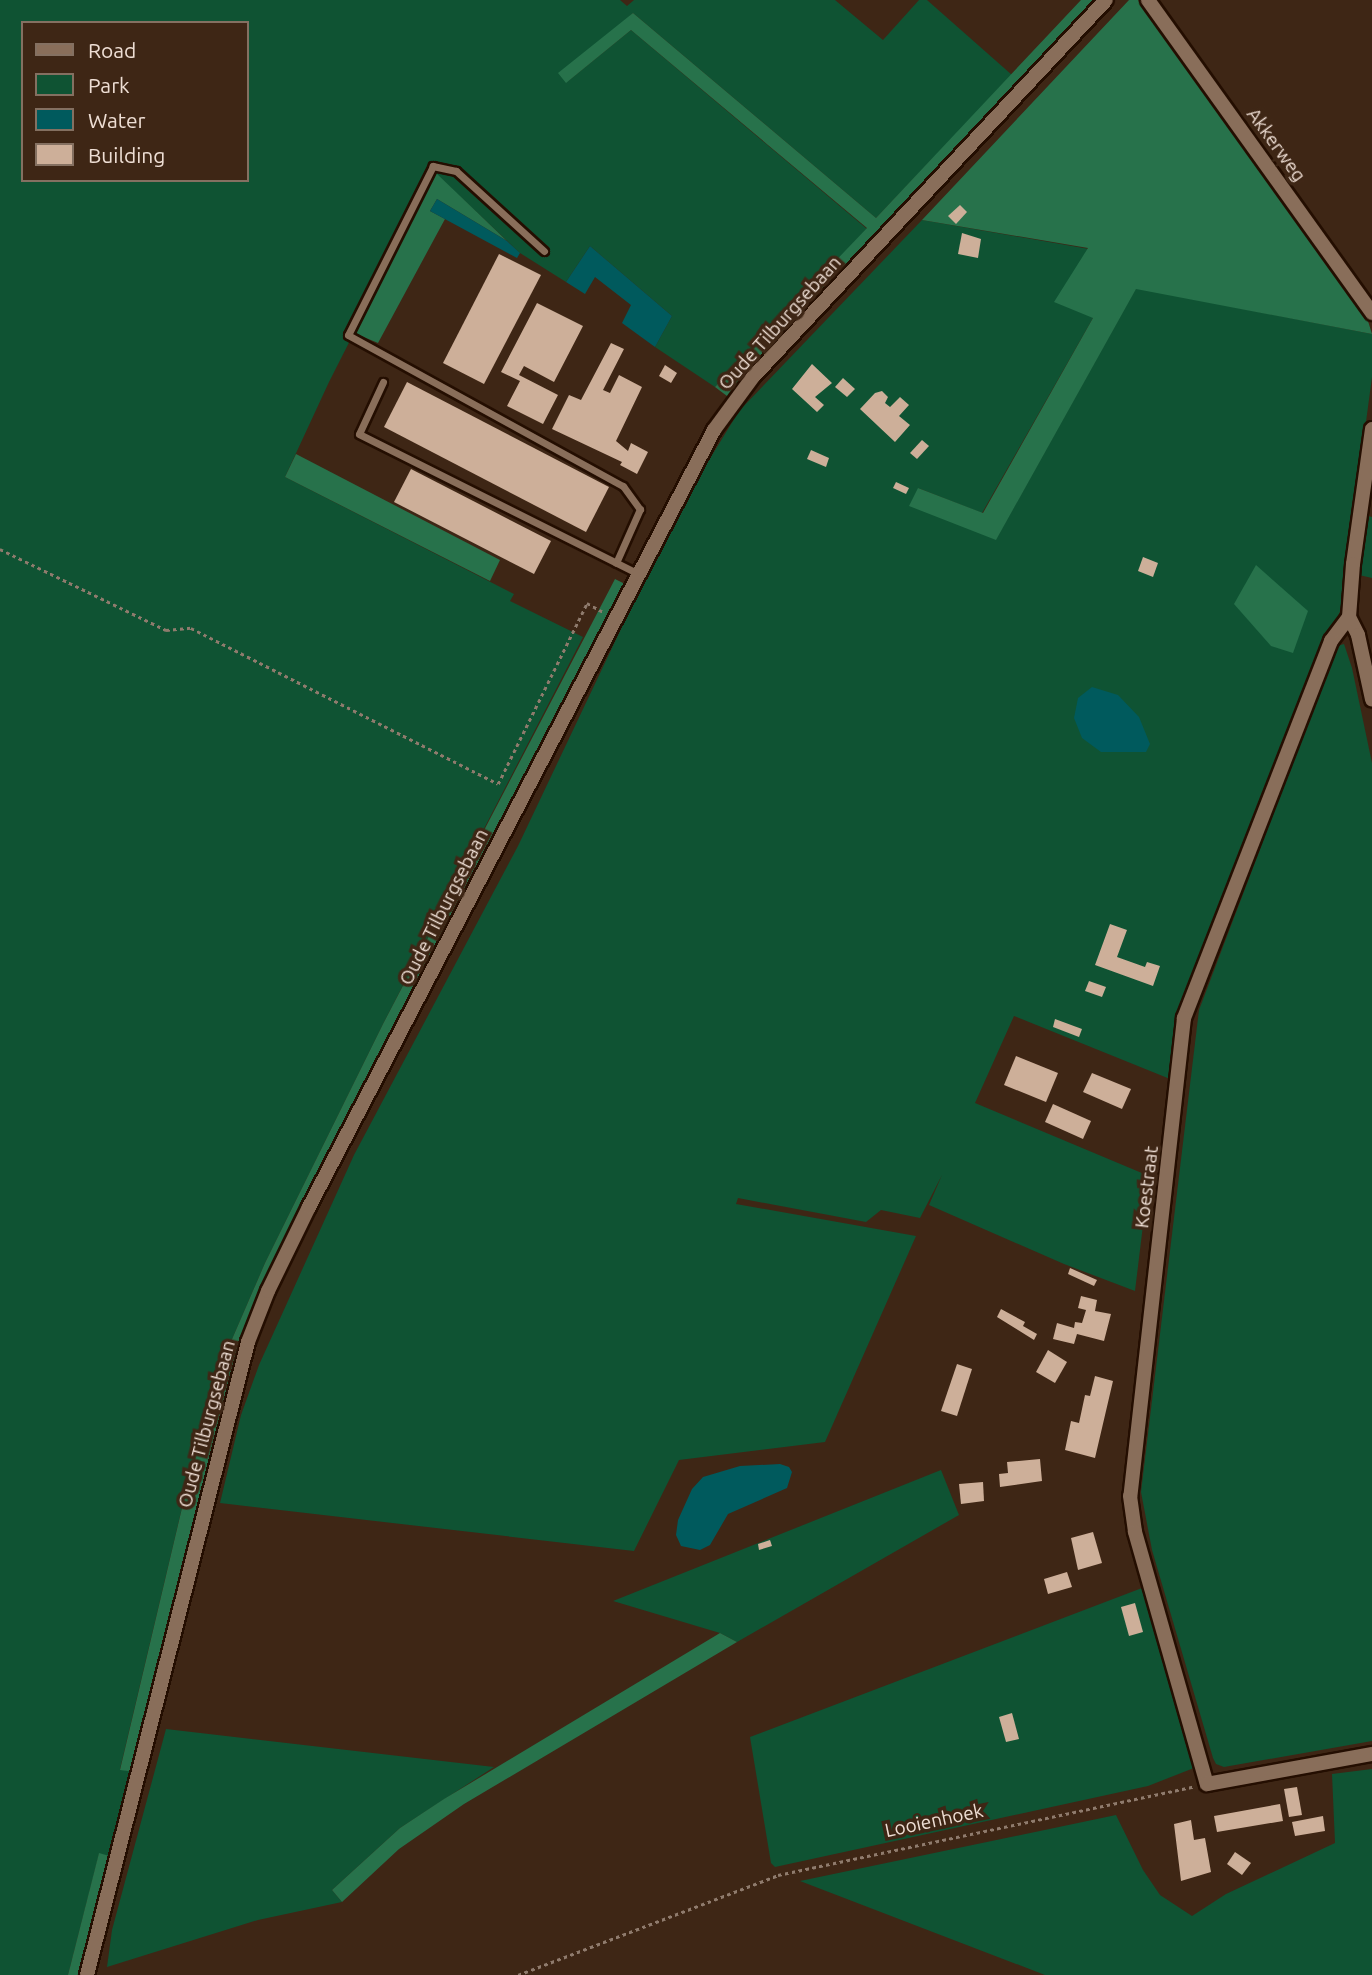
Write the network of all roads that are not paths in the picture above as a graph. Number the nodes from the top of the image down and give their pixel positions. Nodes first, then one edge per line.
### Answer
1 (1106, 0) edge
2 (1148, 0) edge
3 (544, 251) dead end
4 (1372, 313) edge
5 (383, 382) dead end
6 (1372, 429) edge
7 (616, 563) junction
8 (638, 574) junction
9 (1349, 617) junction
10 (1372, 699) edge
11 (1372, 1754) edge
12 (87, 1975) edge

1 - 8 street, Oude Tilburgsebaan
2 - 4 street, Akkerweg
3 - 7 lane
5 - 7 lane
6 - 9 street
7 - 8 lane
8 - 12 street, Oude Tilburgsebaan
9 - 10 street
9 - 11 street, Koestraat

